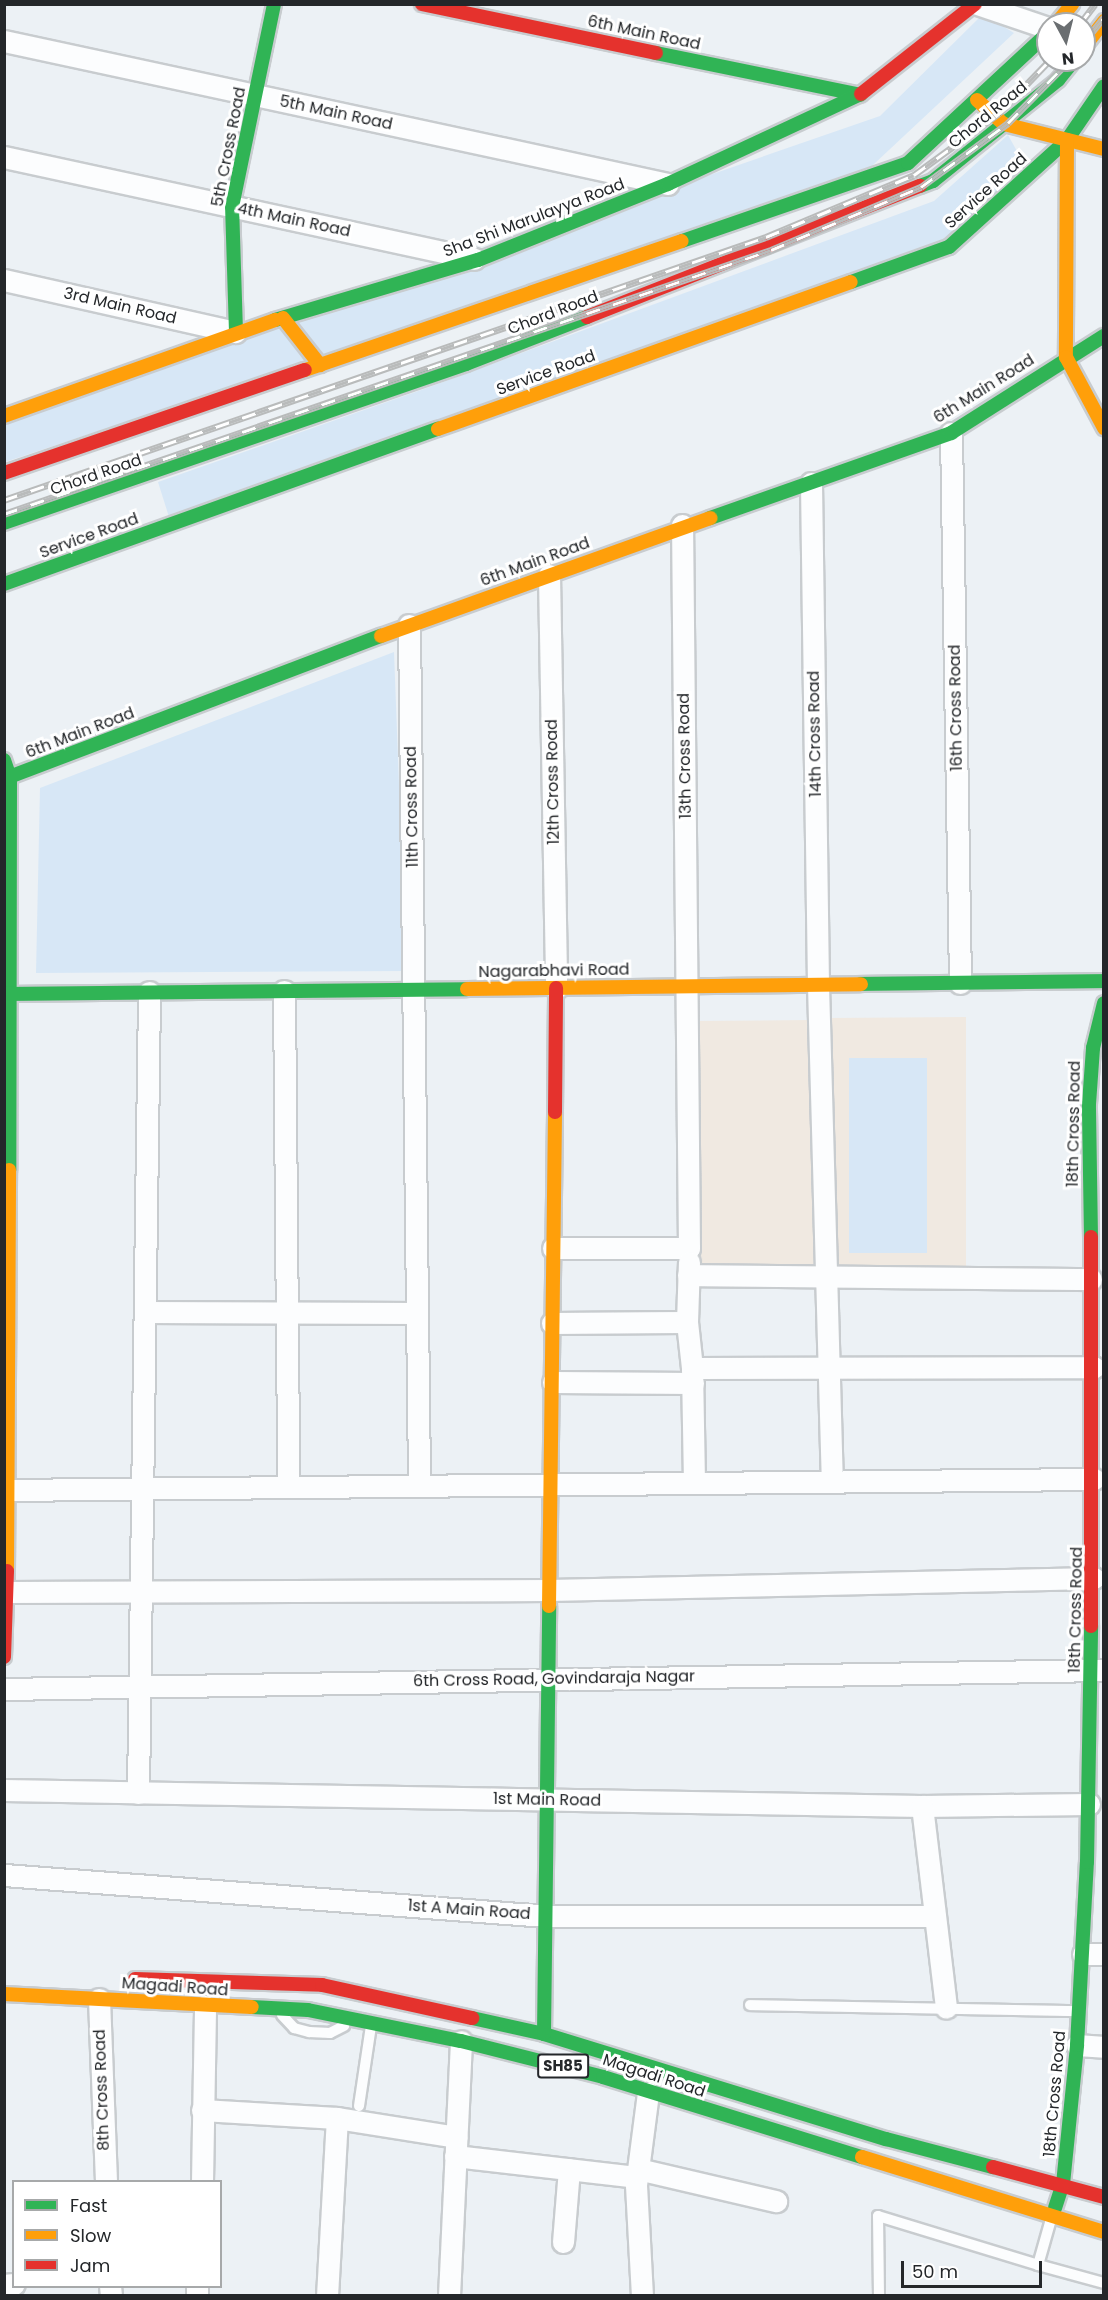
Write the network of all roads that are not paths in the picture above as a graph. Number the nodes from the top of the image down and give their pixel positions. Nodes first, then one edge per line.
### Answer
1 (274, 4) edge
2 (422, 4) edge
3 (976, 4) edge
4 (1036, 24) edge
5 (4, 41) edge
6 (1036, 44) edge
7 (1064, 72) edge
8 (1104, 86) edge
9 (255, 95) junction
10 (860, 95) junction
11 (977, 100) junction
12 (1004, 124) junction
13 (1067, 140) junction
14 (1104, 149) edge
15 (4, 157) edge
16 (668, 184) junction
17 (232, 207) junction
18 (477, 260) junction
19 (4, 280) edge
20 (282, 318) junction
21 (236, 332) junction
22 (1104, 336) edge
23 (1066, 357) junction
24 (320, 365) junction
25 (5, 416) edge
26 (1104, 428) edge
27 (951, 433) junction
28 (4, 473) edge
29 (811, 483) junction
30 (4, 523) edge
31 (682, 525) junction
32 (549, 575) junction
33 (4, 584) edge
34 (409, 625) junction
35 (4, 760) edge
36 (7, 778) edge
37 (1104, 981) edge
38 (960, 983) junction
39 (818, 985) junction
40 (689, 986) junction
41 (556, 988) junction
42 (414, 989) junction
43 (284, 991) junction
44 (149, 992) junction
45 (6, 994) edge
46 (1104, 1003) edge
47 (1096, 1103) edge
48 (1096, 1187) edge
49 (553, 1248) junction
50 (689, 1248) junction
51 (688, 1275) junction
52 (825, 1275) junction
53 (1091, 1279) junction
54 (1098, 1310) edge
55 (145, 1312) junction
56 (417, 1312) junction
57 (287, 1314) junction
58 (687, 1322) junction
59 (552, 1323) junction
60 (1094, 1367) junction
61 (828, 1370) junction
62 (692, 1375) junction
63 (553, 1382) junction
64 (1099, 1393) edge
65 (1094, 1479) junction
66 (832, 1482) junction
67 (694, 1483) junction
68 (550, 1485) junction
69 (418, 1486) junction
70 (288, 1487) junction
71 (142, 1489) junction
72 (7, 1490) edge
73 (1094, 1578) junction
74 (549, 1590) junction
75 (6, 1592) junction
76 (141, 1592) junction
77 (4, 1657) edge
78 (1098, 1670) edge
79 (548, 1679) junction
80 (139, 1686) junction
81 (4, 1689) edge
82 (4, 1790) edge
83 (138, 1793) junction
84 (1094, 1794) edge
85 (547, 1800) junction
86 (922, 1806) junction
87 (1095, 1862) edge
88 (4, 1875) edge
89 (546, 1916) junction
90 (935, 1916) junction
91 (1093, 1954) edge
92 (119, 1979) dead end
93 (4, 1994) edge
94 (99, 1999) junction
95 (750, 2005) dead end
96 (205, 2006) junction
97 (946, 2007) junction
98 (279, 2009) junction
99 (1079, 2011) junction
100 (350, 2018) junction
101 (371, 2023) junction
102 (544, 2034) junction
103 (461, 2041) junction
104 (1077, 2045) junction
105 (1104, 2047) edge
106 (648, 2093) junction
107 (359, 2106) dead end
108 (202, 2110) junction
109 (337, 2118) junction
110 (456, 2146) junction
111 (569, 2169) junction
112 (637, 2173) junction
113 (106, 2180) edge
114 (202, 2180) edge
115 (1063, 2184) junction
116 (1104, 2197) edge
117 (776, 2201) dead end
118 (1052, 2216) junction
119 (1104, 2232) edge
120 (563, 2242) dead end
121 (1038, 2265) junction
122 (1104, 2283) edge
123 (327, 2295) edge
124 (449, 2295) edge
125 (642, 2295) edge
126 (879, 2295) edge

1 - 9 main road, 5th Cross Road
2 - 10 main road, 6th Main Road
3 - 4 street
3 - 10 main road, Sha Shi Marulayya Road
5 - 9 street, 5th Main Road
6 - 11 main road, Chord Road
7 - 12 main road, Chord Road
8 - 13 main road, Service Road
9 - 16 street, 5th Main Road
9 - 17 main road, 5th Cross Road
10 - 16 main road, Sha Shi Marulayya Road
11 - 12 main road
11 - 24 main road, Chord Road
12 - 13 main road
12 - 30 main road, Chord Road
13 - 14 main road
13 - 23 main road
13 - 33 main road, Service Road
15 - 17 street, 4th Main Road
16 - 18 main road, Sha Shi Marulayya Road
17 - 18 street, 4th Main Road
17 - 21 main road, 5th Cross Road
18 - 20 main road, Sha Shi Marulayya Road
19 - 21 street, 3rd Main Road
20 - 21 main road, Sha Shi Marulayya Road
20 - 24 main road
21 - 25 main road, Sha Shi Marulayya Road
22 - 23 main road, 6th Main Road
23 - 26 main road
23 - 27 main road, 6th Main Road
24 - 28 main road, Chord Road
27 - 29 main road, 6th Main Road
27 - 38 street, 16th Cross Road
29 - 31 main road, 6th Main Road
29 - 39 street, 14th Cross Road
31 - 32 main road, 6th Main Road
31 - 40 street, 13th Cross Road
32 - 34 main road, 6th Main Road
32 - 41 street, 12th Cross Road
34 - 36 main road, 6th Main Road
34 - 42 street, 11th Cross Road
35 - 36 main road
36 - 45 main road
37 - 38 main road, Nagarabhavi Road
38 - 39 main road, Nagarabhavi Road
39 - 40 main road, Nagarabhavi Road
39 - 52 street, 14th Cross Road
40 - 41 main road, Nagarabhavi Road
40 - 50 street, 13th Cross Road
41 - 42 main road, Nagarabhavi Road
41 - 49 main road
42 - 43 main road, Nagarabhavi Road
42 - 56 street, 11th Cross Road
43 - 44 main road, Nagarabhavi Road
43 - 57 street
44 - 45 main road, Nagarabhavi Road
44 - 55 street
45 - 72 main road
46 - 47 main road, 18th Cross Road
47 - 48 main road, 18th Cross Road
48 - 53 main road, 18th Cross Road
49 - 50 street
49 - 59 main road
50 - 51 street, 13th Cross Road
51 - 52 street
51 - 58 street, 13th Cross Road
52 - 53 street
52 - 61 street, 14th Cross Road
53 - 54 main road, 18th Cross Road
54 - 60 main road, 18th Cross Road
55 - 57 street
55 - 71 street
56 - 57 street
56 - 69 street, 11th Cross Road
57 - 70 street
58 - 59 street
58 - 62 street, 13th Cross Road
59 - 63 main road
60 - 61 street
60 - 64 main road, 18th Cross Road
61 - 62 street
61 - 66 street, 14th Cross Road
62 - 63 street
62 - 67 street, 13th Cross Road
63 - 68 main road
64 - 65 main road, 18th Cross Road
65 - 66 street
65 - 73 main road, 18th Cross Road
66 - 67 street
67 - 68 street
68 - 69 street
68 - 74 main road
69 - 70 street
70 - 71 street
71 - 72 street
71 - 76 street
72 - 75 main road
73 - 74 street
73 - 78 main road, 18th Cross Road
74 - 76 street
74 - 79 main road
75 - 76 street
75 - 77 main road
76 - 80 street
78 - 79 street, 6th Cross Road, Govindaraja Nagar
78 - 84 main road, 18th Cross Road
79 - 80 street, 6th Cross Road, Govindaraja Nagar
79 - 85 main road
80 - 81 street, 6th Cross Road, Govindaraja Nagar
80 - 83 street
82 - 83 street, 1st Main Road
83 - 85 street, 1st Main Road
84 - 86 street, 1st Main Road
84 - 87 main road, 18th Cross Road
85 - 86 street, 1st Main Road
85 - 89 main road
86 - 90 street
87 - 91 main road, 18th Cross Road
88 - 89 street, 1st A Main Road
89 - 90 street, 1st A Main Road
89 - 102 main road
90 - 97 street
91 - 99 main road, 18th Cross Road
92 - 102 main road, Magadi Road / SH85
93 - 94 main road, Magadi Road / SH85
94 - 96 main road, Magadi Road / SH85
94 - 113 street, 8th Cross Road
95 - 97 lane
96 - 98 main road, Magadi Road / SH85
96 - 108 street
97 - 99 lane
98 - 100 main road, Magadi Road / SH85
98 - 100 lane
99 - 104 main road, 18th Cross Road
100 - 101 main road, Magadi Road / SH85
101 - 103 main road, Magadi Road / SH85
101 - 107 lane
102 - 115 main road, Magadi Road / SH85
103 - 106 main road, Magadi Road / SH85
103 - 110 street
104 - 105 street
104 - 115 main road, 18th Cross Road
106 - 112 street
106 - 118 main road, Magadi Road / SH85
108 - 109 street
108 - 114 street
109 - 110 street
109 - 123 street
110 - 111 street
110 - 124 street
111 - 112 street
111 - 120 street
112 - 117 street
112 - 125 street
115 - 116 main road, Magadi Road / SH85
115 - 118 main road, 18th Cross Road
118 - 119 main road, Magadi Road / SH85
118 - 121 lane
121 - 122 lane
121 - 126 lane

